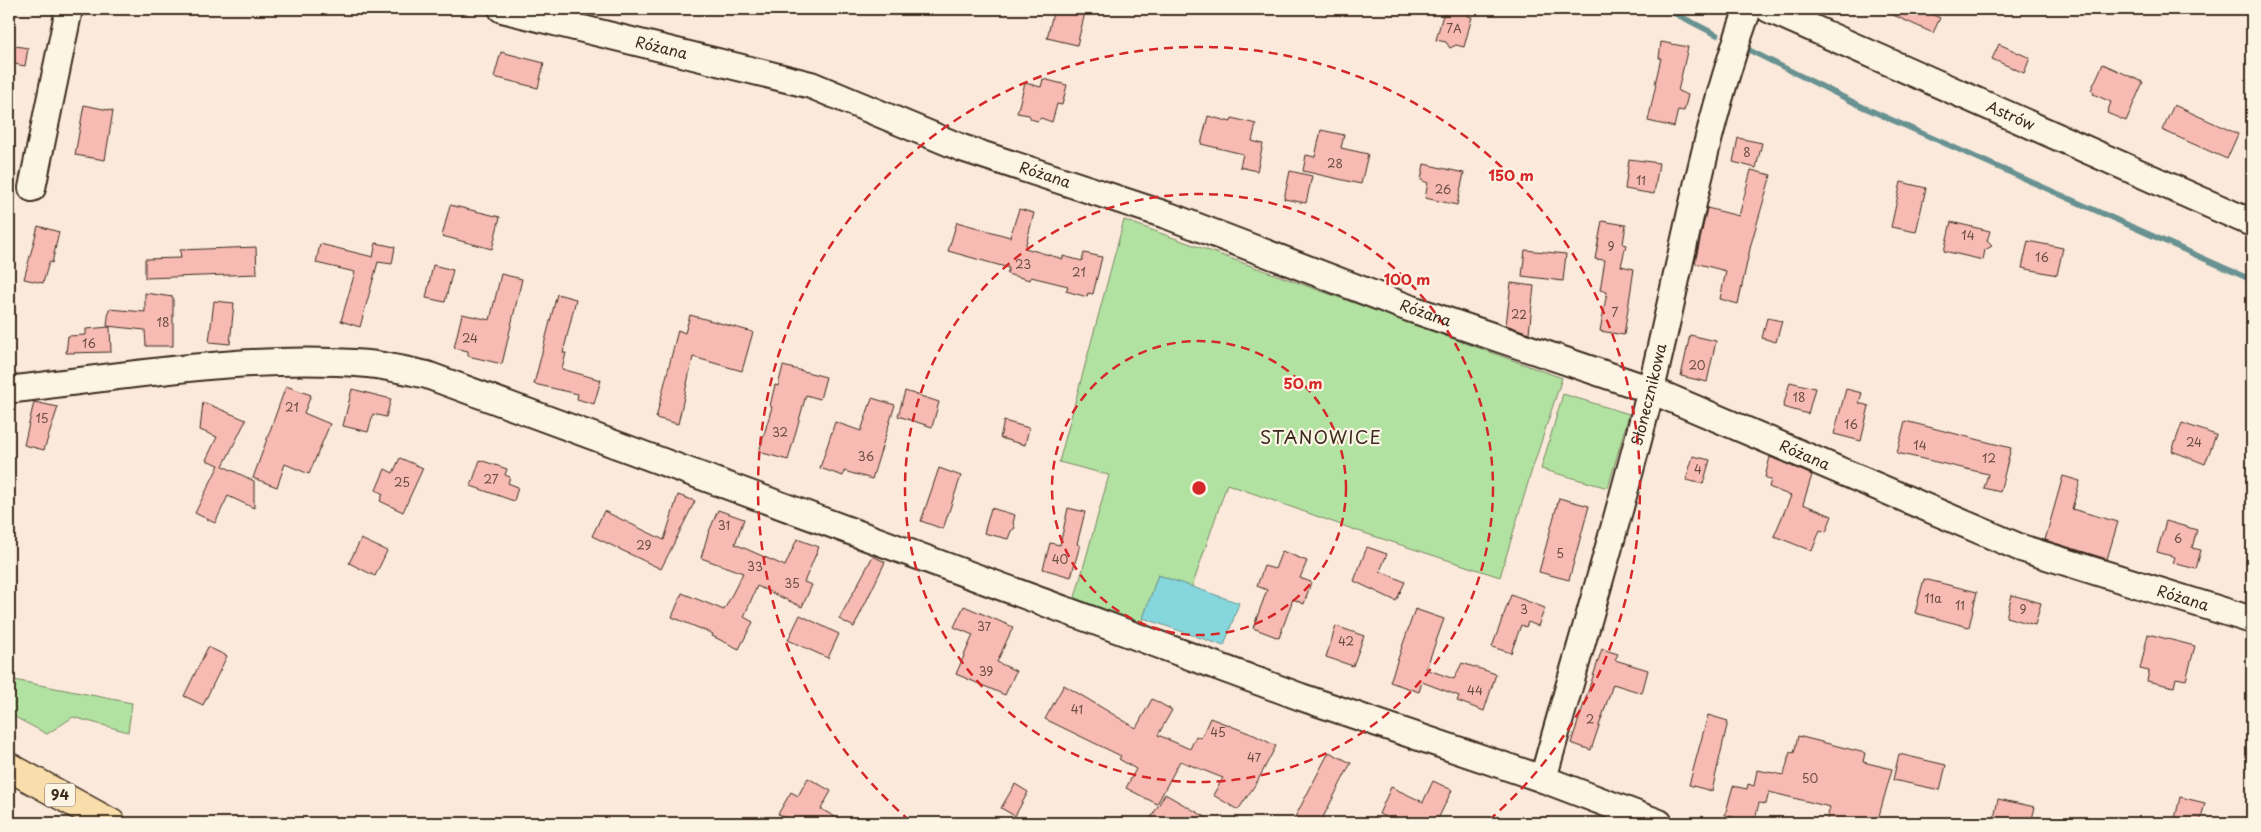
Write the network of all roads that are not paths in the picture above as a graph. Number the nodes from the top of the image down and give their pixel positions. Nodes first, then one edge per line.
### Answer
1 (69, 9) edge
2 (502, 9) edge
3 (1748, 9) edge
4 (1769, 9) edge
5 (32, 188) dead end
6 (2252, 223) edge
7 (9, 390) edge
8 (1651, 390) junction
9 (2252, 620) edge
10 (9, 767) edge
11 (1543, 779) junction
12 (111, 823) edge
13 (1659, 823) edge

1 - 5 street
2 - 8 street, Różana
3 - 8 street, Słonecznikowa
4 - 6 street, Astrów
7 - 11 street
8 - 9 street, Różana
8 - 11 street, Słonecznikowa
10 - 12 main road, 94
11 - 13 street

